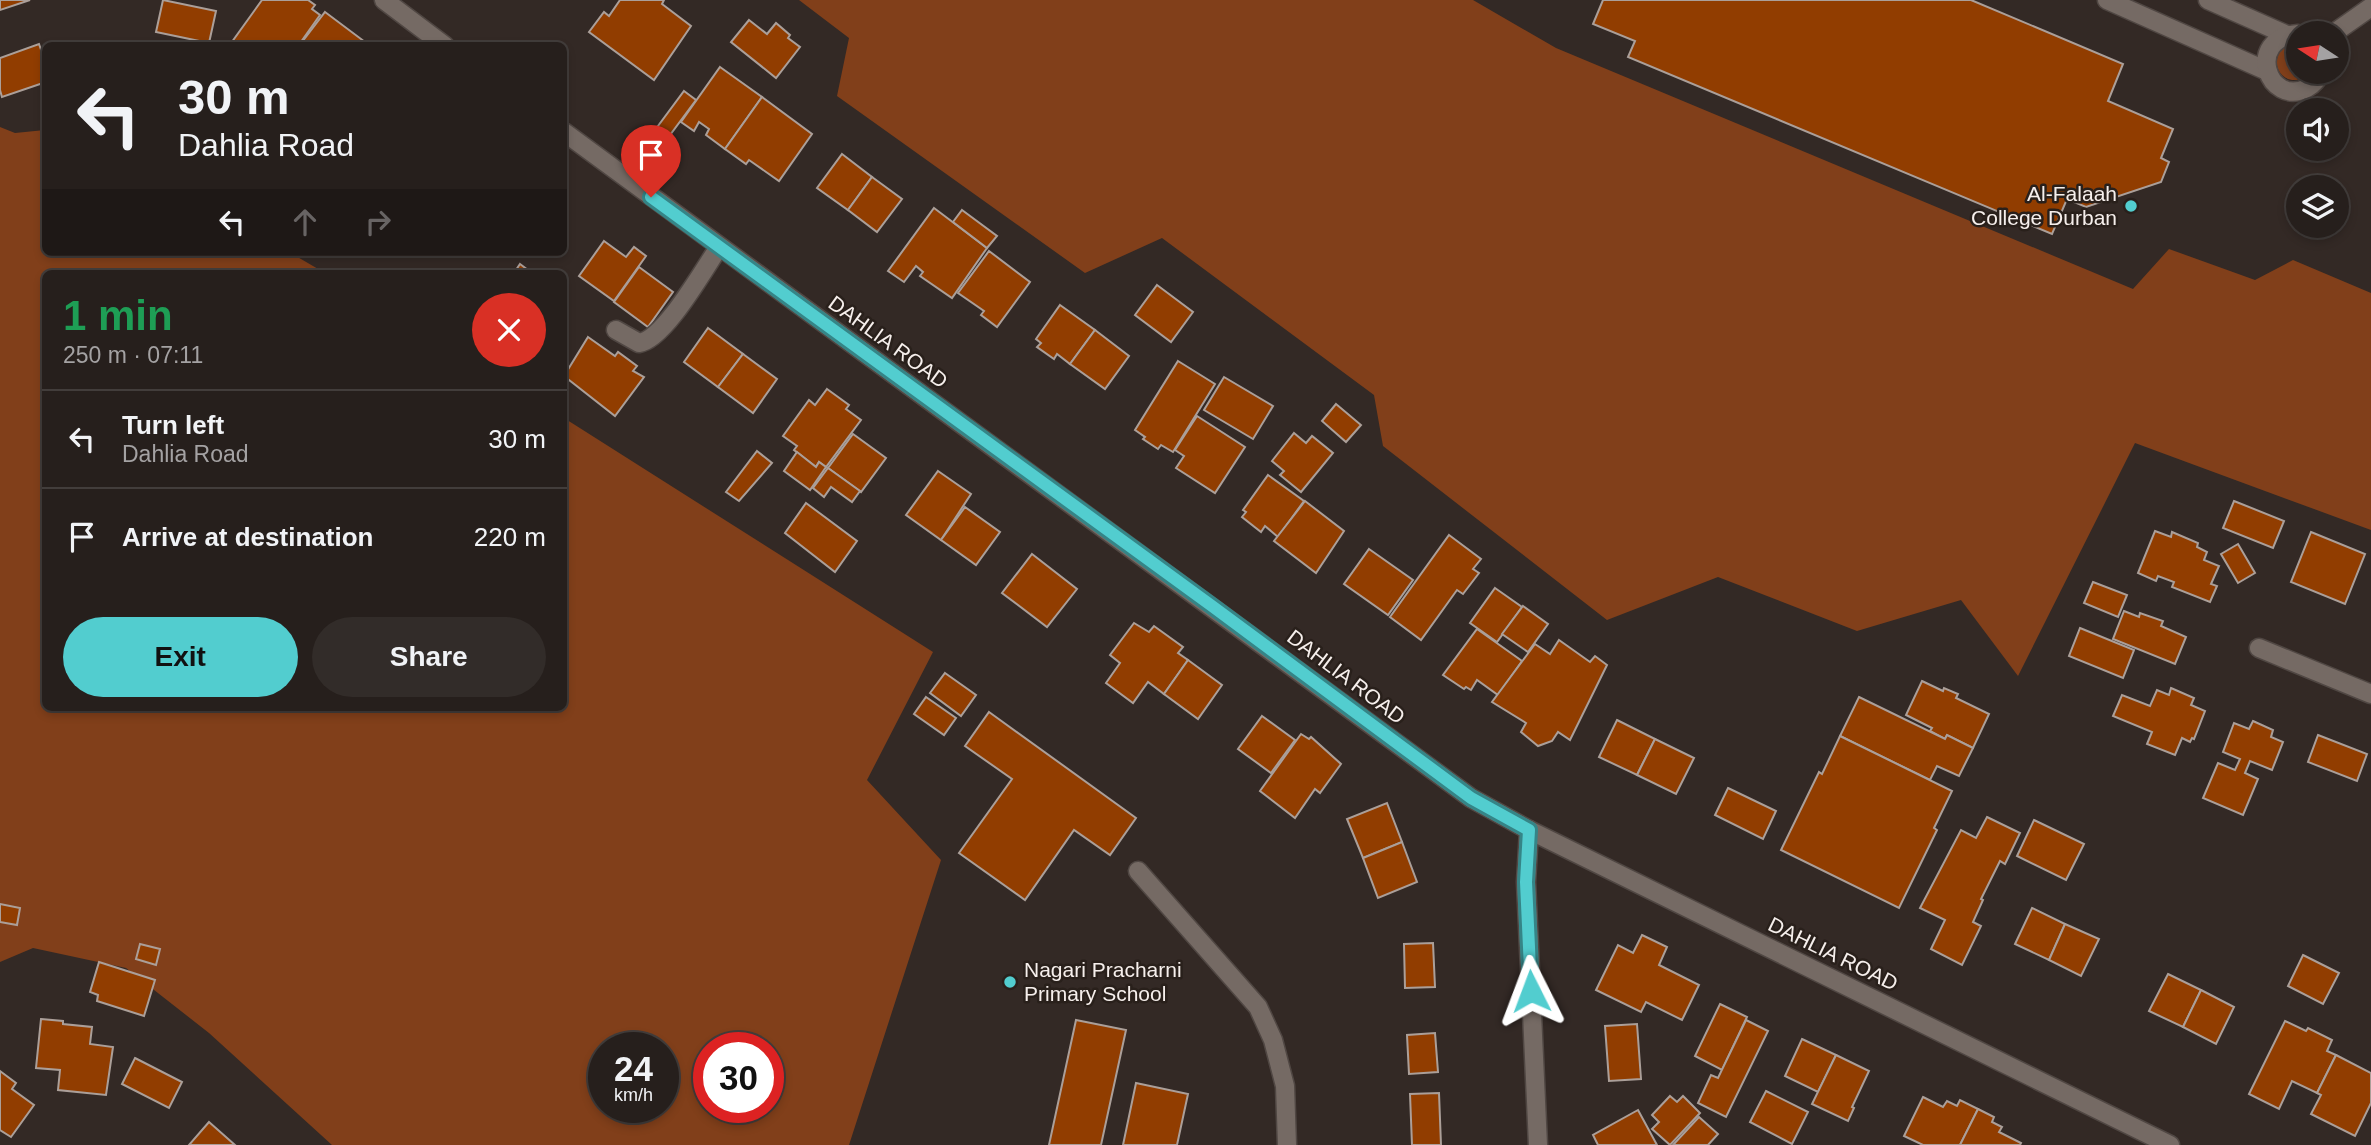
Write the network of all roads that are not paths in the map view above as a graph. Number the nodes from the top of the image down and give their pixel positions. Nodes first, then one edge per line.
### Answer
1 (384, 0) edge
2 (2107, 0) edge
3 (2208, 0) edge
4 (2371, 7) edge
5 (2349, 22) edge
6 (2286, 32) edge
7 (2286, 37) edge
8 (440, 42) edge
9 (2267, 71) junction
10 (2313, 84) edge
11 (567, 134) edge
12 (719, 247) junction
13 (616, 330) dead end
14 (2259, 648) dead end
15 (2371, 694) edge
16 (1529, 830) junction
17 (1138, 871) dead end
18 (1287, 1145) edge
19 (1538, 1145) edge
20 (2170, 1145) edge

1 - 8 street
2 - 9 street
3 - 6 street
4 - 5 street
7 - 9 street
9 - 10 street
11 - 12 street, DAHLIA ROAD
12 - 13 street
12 - 16 street, DAHLIA ROAD
14 - 15 street
16 - 19 street
16 - 20 street, DAHLIA ROAD
17 - 18 street

